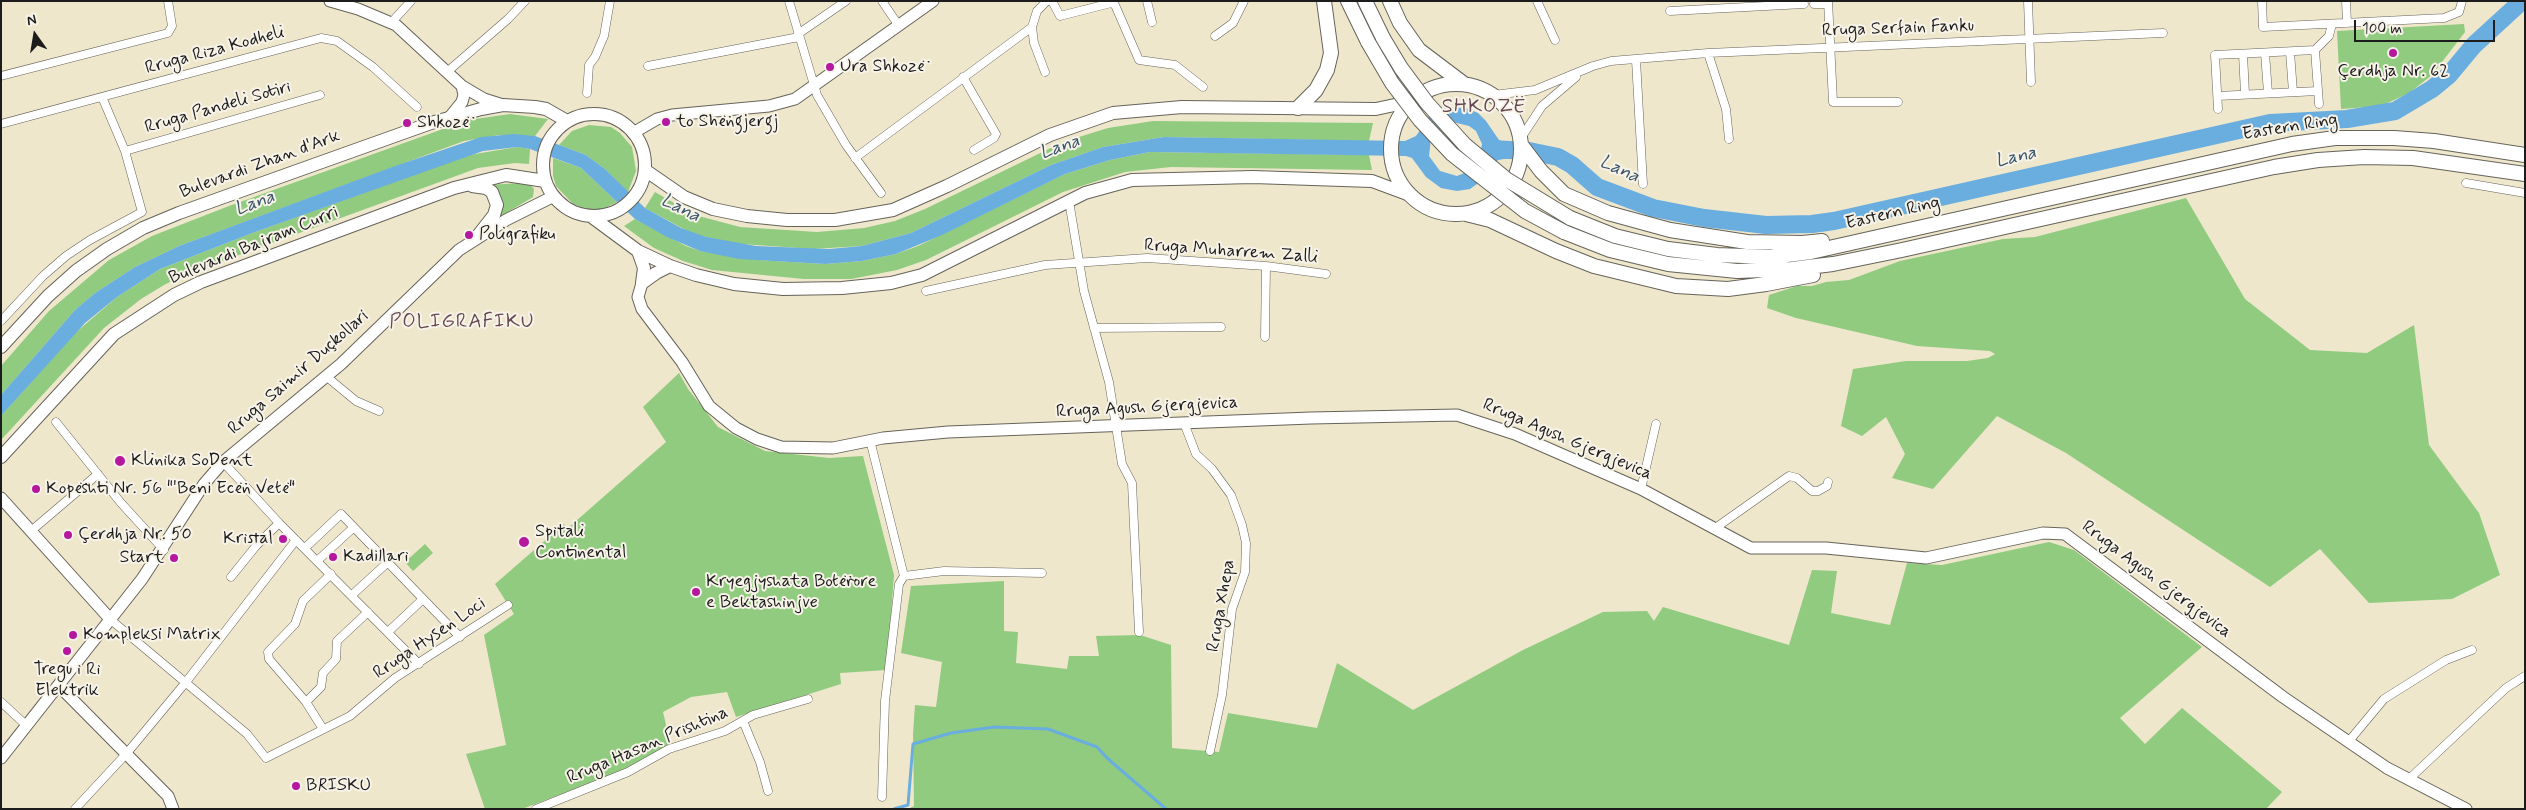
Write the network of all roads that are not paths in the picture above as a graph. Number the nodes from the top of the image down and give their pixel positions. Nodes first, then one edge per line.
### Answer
1 (168, 1) edge
2 (330, 1) edge
3 (411, 1) edge
4 (525, 1) edge
5 (610, 1) edge
6 (789, 1) edge
7 (846, 1) edge
8 (882, 1) edge
9 (933, 1) edge
10 (1047, 1) edge
11 (1052, 1) edge
12 (1147, 1) edge
13 (1244, 1) edge
14 (1324, 1) edge
15 (1348, 1) edge
16 (1365, 1) edge
17 (1390, 1) edge
18 (1536, 1) edge
19 (2028, 1) edge
20 (2262, 1) edge
21 (2346, 1) edge
22 (2462, 1) edge
23 (1828, 2) edge
24 (1763, 4) edge
25 (1804, 4) dead end
26 (1814, 4) dead end
27 (1670, 11) dead end
28 (1152, 22) dead end
29 (391, 23) junction
30 (2347, 23) junction
31 (2332, 24) junction
32 (899, 26) junction
33 (1032, 26) junction
34 (2163, 33) dead end
35 (799, 36) junction
36 (1215, 36) dead end
37 (2030, 39) junction
38 (1554, 40) dead end
39 (1830, 47) junction
40 (2315, 50) junction
41 (2290, 52) junction
42 (1708, 53) junction
43 (2265, 53) junction
44 (2243, 54) junction
45 (1636, 60) junction
46 (648, 66) dead end
47 (447, 72) junction
48 (1045, 72) dead end
49 (1582, 72) junction
50 (1, 76) edge
51 (963, 77) junction
52 (2031, 82) dead end
53 (1464, 84) junction
54 (462, 86) junction
55 (814, 86) junction
56 (1203, 86) dead end
57 (2318, 90) junction
58 (2293, 92) junction
59 (587, 93) dead end
60 (2268, 93) junction
61 (2245, 94) junction
62 (320, 95) dead end
63 (1493, 95) junction
64 (2218, 96) junction
65 (102, 97) junction
66 (1416, 97) junction
67 (1898, 102) dead end
68 (2319, 104) dead end
69 (503, 105) junction
70 (417, 107) dead end
71 (1298, 108) junction
72 (2218, 109) dead end
73 (449, 118) junction
74 (567, 121) junction
75 (1, 124) edge
76 (634, 133) junction
77 (1729, 139) dead end
78 (1521, 142) junction
79 (974, 150) dead end
80 (125, 151) junction
81 (2525, 155) edge
82 (855, 158) junction
83 (1527, 162) junction
84 (645, 170) junction
85 (2525, 174) edge
86 (545, 181) junction
87 (2466, 183) dead end
88 (1643, 184) dead end
89 (454, 188) junction
90 (880, 193) dead end
91 (2525, 193) edge
92 (1408, 194) junction
93 (552, 197) junction
94 (2049, 198) junction
95 (1069, 201) junction
96 (1466, 214) junction
97 (592, 217) junction
98 (2046, 218) junction
99 (476, 238) junction
100 (638, 251) junction
101 (1079, 262) junction
102 (670, 266) junction
103 (1266, 266) junction
104 (1326, 274) dead end
105 (642, 283) junction
106 (926, 291) dead end
107 (1, 321) edge
108 (1221, 327) dead end
109 (1094, 328) junction
110 (1265, 337) dead end
111 (1, 346) edge
112 (326, 377) junction
113 (379, 411) dead end
114 (56, 422) dead end
115 (1184, 423) junction
116 (1656, 424) dead end
117 (1117, 426) junction
118 (870, 440) junction
119 (1, 457) edge
120 (223, 462) junction
121 (98, 474) junction
122 (1828, 482) dead end
123 (1641, 489) junction
124 (1, 498) edge
125 (279, 523) junction
126 (353, 528) junction
127 (1714, 529) junction
128 (31, 531) junction
129 (296, 540) junction
130 (305, 548) junction
131 (164, 550) junction
132 (317, 561) junction
133 (387, 562) junction
134 (1042, 573) dead end
135 (331, 574) junction
136 (904, 576) junction
137 (231, 578) dead end
138 (352, 596) junction
139 (423, 599) junction
140 (508, 606) dead end
141 (368, 612) junction
142 (111, 620) junction
143 (388, 632) junction
144 (1139, 632) dead end
145 (460, 637) junction
146 (2472, 650) dead end
147 (419, 664) junction
148 (2525, 676) edge
149 (186, 682) junction
150 (59, 686) junction
151 (808, 699) dead end
152 (1, 702) edge
153 (306, 702) junction
154 (744, 721) junction
155 (27, 726) junction
156 (323, 728) junction
157 (2349, 740) junction
158 (1210, 751) dead end
159 (127, 753) junction
160 (1, 758) edge
161 (2408, 780) junction
162 (768, 791) dead end
163 (882, 797) dead end
164 (78, 806) edge
165 (87, 809) edge
166 (173, 809) edge
167 (536, 809) edge
168 (2466, 809) edge

1 - 50 street
2 - 29 main road
3 - 29 street
4 - 47 street
5 - 59 street
6 - 35 street
7 - 35 street
8 - 32 street
9 - 32 main road
10 - 33 street
11 - 56 street
12 - 28 street
13 - 36 street
14 - 71 highway
15 - 98 highway, Eastern Ring, bridge
16 - 94 highway, Eastern Ring, bridge
17 - 53 highway
18 - 38 street
19 - 37 street
20 - 31 street
21 - 30 street
22 - 30 street
23 - 26 street
23 - 39 street
24 - 25 street
24 - 27 street
29 - 47 main road
30 - 31 street
31 - 40 street
32 - 55 main road
33 - 48 street
33 - 51 street
34 - 37 street, Rruga Serfain Fanku
35 - 46 street
35 - 55 street
37 - 39 street, Rruga Serfain Fanku
37 - 52 street
39 - 42 street, Rruga Serfain Fanku
39 - 67 street
40 - 41 street
40 - 57 street
41 - 43 street
41 - 58 street
42 - 45 street, Rruga Serfain Fanku
42 - 77 street
43 - 44 street
43 - 60 street
44 - 61 street
44 - 64 street
45 - 49 street, Rruga Serfain Fanku
45 - 88 street
47 - 54 main road
49 - 63 street, Rruga Serfain Fanku
49 - 78 street, Rruga Serfain Fanku
51 - 79 street
51 - 82 street
53 - 63 highway
53 - 66 highway
54 - 69 main road
54 - 73 main road
55 - 76 main road
55 - 82 street
57 - 58 street
57 - 68 street
58 - 60 street
60 - 61 street
61 - 64 street
62 - 80 street, Rruga Pandeli Sotiri
63 - 78 highway
64 - 72 street
65 - 70 street, Rruga Riza Kodheli
65 - 75 street, Rruga Riza Kodheli
65 - 80 street, Rruga Pandeli Sotiri
66 - 71 main road
66 - 92 highway
69 - 73 main road, Bulevardi Zhan d'Ark
69 - 74 main road, Bulevardi Zhan d'Ark
71 - 84 main road
73 - 111 main road, Bulevardi Zhan d'Ark
74 - 76 main road
74 - 86 main road
76 - 84 main road
78 - 83 highway
80 - 107 street, Rruga Pandeli Sotiri
81 - 94 highway, Eastern Ring
82 - 90 street
83 - 94 highway
83 - 96 highway
84 - 97 main road
85 - 98 highway, Eastern Ring
86 - 89 main road, Bulevardi Bajram Curri
86 - 93 main road
87 - 91 street
89 - 99 main road
89 - 119 main road, Bulevardi Bajram Curri
92 - 95 main road
92 - 96 highway
93 - 97 main road
93 - 99 main road, Rruga Saimir Duçkollari
95 - 101 street
95 - 102 main road
96 - 98 highway
97 - 100 main road
99 - 112 main road, Rruga Saimir Duçkollari
100 - 102 main road
100 - 105 main road
101 - 103 street, Rruga Muharrem Zalli
101 - 106 street, Rruga Muharrem Zalli
101 - 109 street
102 - 105 main road
103 - 104 street, Rruga Muharrem Zalli
103 - 110 street
105 - 118 main road, Rruga Agush Gjergjevica
108 - 109 street
109 - 117 street
112 - 113 street
112 - 120 main road, Rruga Saimir Duçkollari
114 - 121 street
115 - 117 main road, Rruga Agush Gjergjevica
115 - 123 main road, Rruga Agush Gjergjevica
115 - 158 street, Rruga Xhepa
116 - 123 street
117 - 118 main road, Rruga Agush Gjergjevica
117 - 144 street
118 - 136 street
120 - 125 street
120 - 131 main road, Rruga Saimir Duçkollari
121 - 128 street
121 - 131 street
122 - 127 street
123 - 127 main road, Rruga Agush Gjergjevica
124 - 128 main road
125 - 129 street
125 - 137 street
126 - 130 street
126 - 132 street
126 - 133 street
127 - 157 main road, Rruga Agush Gjergjevica
128 - 142 main road
129 - 130 street
129 - 149 street
130 - 132 street
131 - 142 main road, Rruga Saimir Duçkollari
132 - 135 street
133 - 138 street
133 - 139 street
134 - 136 street
135 - 138 street
135 - 153 street
136 - 163 street
138 - 141 street
139 - 143 street
139 - 145 street
140 - 145 street, Rruga Hysen Loci
141 - 143 street
141 - 153 street
142 - 149 street
142 - 150 main road, Rruga Saimir Duçkollari
143 - 147 street
145 - 147 street, Rruga Hysen Loci
146 - 157 street
147 - 156 street, Rruga Hysen Loci
148 - 161 street
149 - 156 street, Rruga Hysen Loci
149 - 159 street
150 - 155 main road, Rruga Saimir Duçkollari
150 - 159 main road
151 - 154 street, Rruga Hasan Prishtina
152 - 155 street
153 - 156 street
154 - 162 street, Rruga Hasan Prishtina
154 - 167 street, Rruga Hasan Prishtina
155 - 160 main road, Rruga Saimir Duçkollari
157 - 161 main road, Rruga Agush Gjergjevica
159 - 164 street
159 - 166 main road
161 - 168 main road, Rruga Agush Gjergjevica
164 - 165 street

